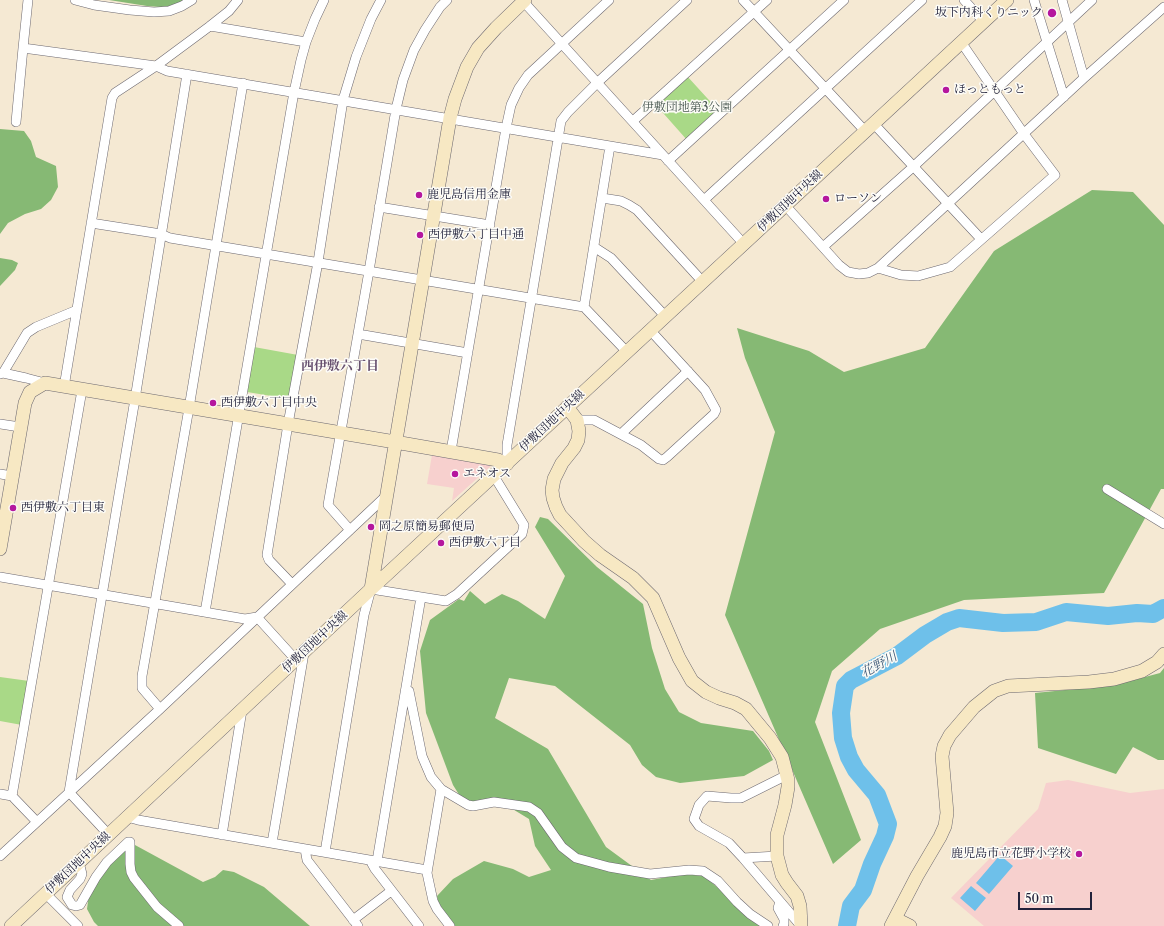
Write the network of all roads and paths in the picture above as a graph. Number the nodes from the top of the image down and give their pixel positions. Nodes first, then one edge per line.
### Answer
1 (28, 0) edge
2 (75, 0) edge
3 (192, 0) edge
4 (238, 0) edge
5 (324, 0) edge
6 (381, 0) edge
7 (446, 0) edge
8 (609, 0) edge
9 (687, 0) edge
10 (743, 0) edge
11 (767, 0) edge
12 (844, 0) edge
13 (922, 0) edge
14 (964, 0) edge
15 (1007, 0) edge
16 (1034, 0) edge
17 (1062, 0) edge
18 (1092, 0) edge
19 (524, 1) edge
20 (1164, 7) edge
21 (754, 12) junction
22 (984, 22) junction
23 (1069, 22) junction
24 (210, 26) junction
25 (306, 42) junction
26 (962, 42) junction
27 (1047, 42) junction
28 (562, 44) junction
29 (23, 48) junction
30 (789, 50) junction
31 (156, 66) junction
32 (187, 74) junction
33 (1084, 78) junction
34 (598, 82) junction
35 (242, 83) junction
36 (825, 89) junction
37 (995, 91) junction
38 (294, 92) junction
39 (1064, 97) junction
40 (344, 100) junction
41 (396, 109) junction
42 (450, 118) junction
43 (633, 121) junction
44 (16, 122) dead end
45 (869, 127) junction
46 (506, 128) junction
47 (1024, 134) junction
48 (558, 137) junction
49 (610, 146) junction
50 (665, 158) junction
51 (913, 166) junction
52 (602, 198) junction
53 (704, 200) junction
54 (948, 204) junction
55 (785, 205) junction
56 (379, 208) junction
57 (434, 216) junction
58 (91, 223) junction
59 (490, 225) junction
60 (161, 234) junction
61 (981, 239) junction
62 (743, 244) junction
63 (215, 245) junction
64 (594, 247) junction
65 (823, 247) junction
66 (266, 253) junction
67 (318, 262) junction
68 (878, 268) junction
69 (369, 271) junction
70 (423, 280) junction
71 (702, 281) junction
72 (479, 289) junction
73 (532, 298) junction
74 (584, 307) junction
75 (77, 310) junction
76 (665, 316) junction
77 (650, 330) junction
78 (358, 334) junction
79 (412, 344) junction
80 (627, 352) junction
81 (468, 353) junction
82 (688, 371) junction
83 (1, 374) edge
84 (45, 383) junction
85 (64, 387) junction
86 (82, 390) junction
87 (135, 399) junction
88 (567, 407) junction
89 (189, 408) junction
90 (239, 416) junction
91 (577, 420) junction
92 (0, 424) edge
93 (288, 424) junction
94 (20, 427) junction
95 (341, 432) junction
96 (621, 434) junction
97 (395, 442) junction
98 (451, 451) junction
99 (507, 464) junction
100 (6, 475) edge
101 (494, 476) junction
102 (1107, 489) dead end
103 (386, 496) junction
104 (1164, 524) edge
105 (2, 526) edge
106 (350, 530) junction
107 (0, 549) edge
108 (0, 578) edge
109 (292, 584) junction
110 (48, 586) junction
111 (371, 589) junction
112 (101, 594) junction
113 (421, 597) junction
114 (155, 603) junction
115 (205, 612) junction
116 (257, 617) junction
117 (1164, 654) edge
118 (300, 656) junction
119 (408, 685) junction
120 (160, 708) junction
121 (242, 710) junction
122 (787, 775) junction
123 (441, 788) junction
124 (69, 792) junction
125 (0, 794) edge
126 (12, 796) junction
127 (127, 818) junction
128 (37, 822) junction
129 (108, 835) junction
130 (222, 835) junction
131 (272, 843) junction
132 (305, 849) junction
133 (325, 852) junction
134 (0, 856) edge
135 (777, 856) junction
136 (743, 858) junction
137 (373, 861) junction
138 (79, 862) junction
139 (427, 870) junction
140 (391, 891) junction
141 (46, 894) junction
142 (780, 902) junction
143 (893, 922) edge
144 (355, 923) edge
145 (11, 926) edge
146 (78, 926) edge
147 (179, 926) edge
148 (419, 926) edge
149 (450, 926) edge
150 (768, 926) edge
151 (783, 926) edge
152 (801, 926) edge
153 (910, 926) edge

1 - 29 street
2 - 3 street
4 - 24 street
5 - 25 street
6 - 40 street
7 - 41 street
8 - 28 street
9 - 34 street
10 - 21 street
11 - 21 street
12 - 30 street
13 - 36 street
14 - 22 street
15 - 22 street, 伊敷団地中央線
16 - 27 street
17 - 23 street
18 - 23 street
19 - 28 street
19 - 42 street
20 - 33 street
21 - 30 street
21 - 43 street
22 - 26 street, 伊敷団地中央線
23 - 27 street
23 - 33 street
24 - 25 street
24 - 31 street
25 - 38 street
26 - 37 street
26 - 45 street, 伊敷団地中央線
27 - 37 street
27 - 39 street
28 - 34 street
28 - 46 street
29 - 31 street
29 - 44 street
30 - 36 street
30 - 50 street
31 - 32 street
31 - 58 street
32 - 35 street
32 - 60 street
33 - 39 street
34 - 43 street
34 - 48 street
35 - 38 street
35 - 63 street
36 - 45 street
36 - 53 street
37 - 47 street
37 - 51 street
38 - 40 street
38 - 66 street
39 - 47 street
40 - 41 street
40 - 67 street
41 - 42 street
41 - 56 street
42 - 46 street
42 - 57 street
43 - 50 street
45 - 51 street
45 - 55 street, 伊敷団地中央線
46 - 48 street
46 - 59 street
47 - 54 street
47 - 61 street
48 - 49 street
48 - 73 street
49 - 50 street
49 - 52 street
50 - 53 street
51 - 54 street
51 - 65 street
52 - 64 street
52 - 71 street
53 - 62 street
54 - 61 street
54 - 68 street
55 - 62 street, 伊敷団地中央線
55 - 65 street
56 - 57 street
56 - 69 street
57 - 59 street
57 - 70 street
58 - 60 street
58 - 75 street
59 - 72 street
60 - 63 street
60 - 87 street
61 - 68 street
62 - 71 street, 伊敷団地中央線
63 - 66 street
63 - 89 street
64 - 74 street
64 - 76 street
65 - 68 street
66 - 67 street
66 - 90 street
67 - 69 street
67 - 93 street
69 - 70 street
69 - 78 street
70 - 72 street
70 - 79 street
71 - 76 street, 伊敷団地中央線
72 - 73 street
72 - 81 street
73 - 74 street
73 - 99 street
74 - 80 street
75 - 83 street
75 - 85 street
76 - 77 street, 伊敷団地中央線
77 - 80 street, 伊敷団地中央線
77 - 82 street
78 - 79 street
78 - 95 street
79 - 81 street
79 - 97 street
80 - 88 street, 伊敷団地中央線
81 - 98 street
82 - 96 street
82 - 96 street
83 - 84 street
84 - 85 street
84 - 94 street
85 - 86 street
86 - 87 street
86 - 110 street
87 - 89 street
87 - 112 street
88 - 91 street
88 - 99 street, 伊敷団地中央線
89 - 90 street
89 - 114 street
90 - 93 street
90 - 115 street
91 - 96 street
91 - 122 street
92 - 94 street
93 - 95 street
93 - 109 street
94 - 100 street
95 - 97 street
95 - 106 street
97 - 98 street
97 - 103 street
98 - 99 street
99 - 101 street, 伊敷団地中央線
100 - 105 street
101 - 111 street, 伊敷団地中央線
101 - 113 street
102 - 104 street
103 - 106 street
103 - 111 street
105 - 107 street
106 - 109 street
108 - 110 street
109 - 116 street
110 - 112 street
110 - 126 street
111 - 113 street
111 - 118 street, 伊敷団地中央線
111 - 133 street
112 - 114 street
112 - 124 street
113 - 119 street
114 - 115 street
114 - 120 street
115 - 116 street
116 - 118 street
116 - 120 street
117 - 143 street
118 - 121 street, 伊敷団地中央線
118 - 131 street
119 - 123 street
119 - 137 street
120 - 124 street
121 - 127 street, 伊敷団地中央線
121 - 130 street
122 - 135 street
122 - 136 street
123 - 139 street
123 - 150 street
124 - 128 street
124 - 129 street
125 - 126 street
126 - 128 street
127 - 129 street, 伊敷団地中央線
127 - 130 street
128 - 134 street
129 - 138 street, 伊敷団地中央線
130 - 131 street
131 - 132 street
132 - 133 street
132 - 144 street
133 - 137 street
135 - 136 street
135 - 152 street
136 - 142 street
137 - 139 street
137 - 140 street
138 - 141 street, 伊敷団地中央線
138 - 147 street
139 - 149 street
140 - 144 street
140 - 148 street
141 - 145 street, 伊敷団地中央線
141 - 146 street
142 - 151 street
142 - 152 street
143 - 153 street

